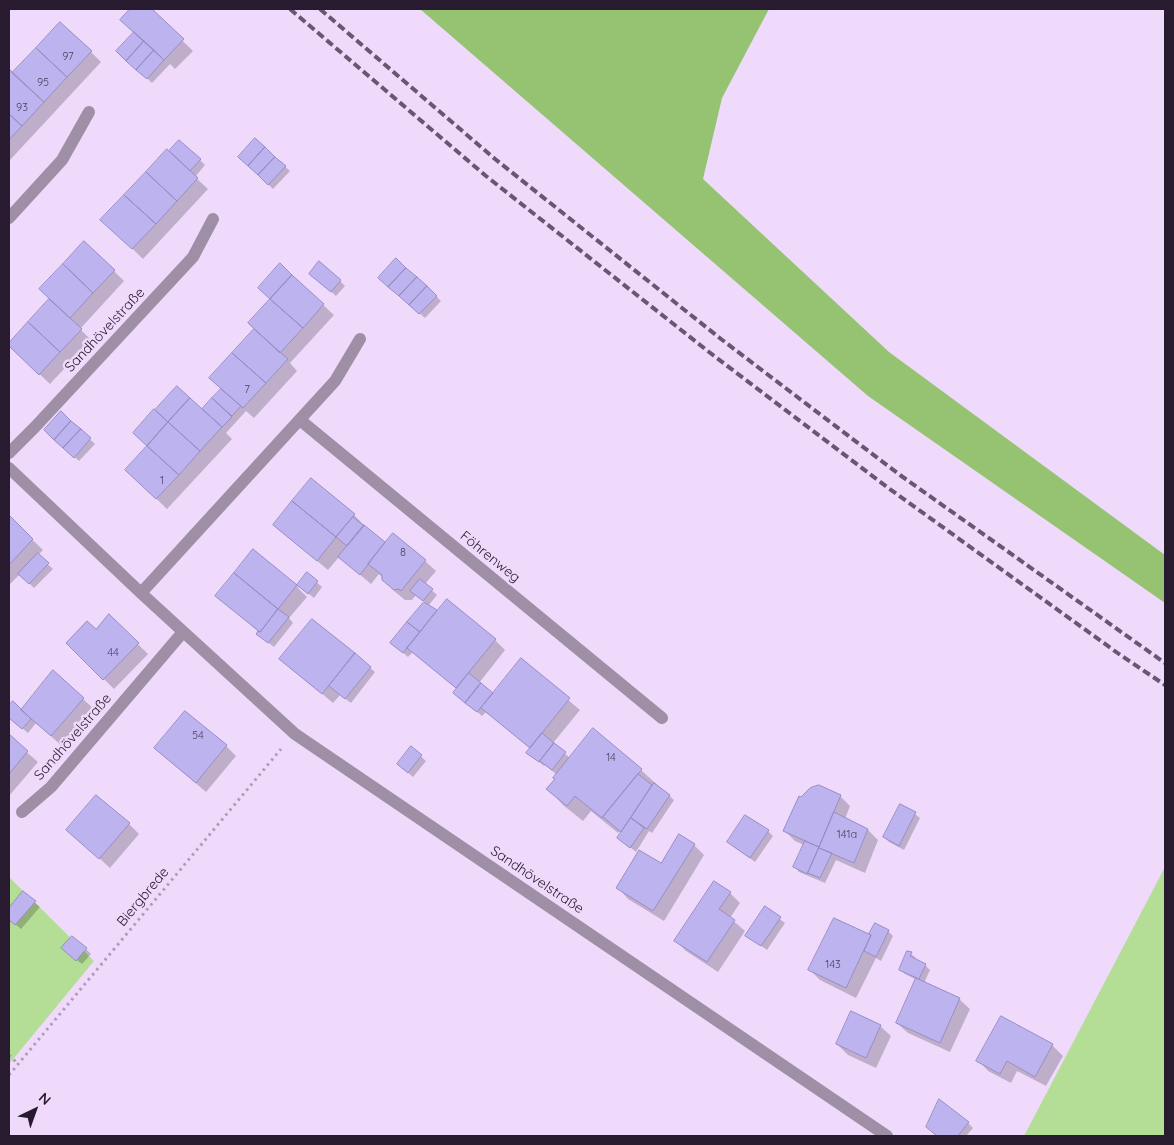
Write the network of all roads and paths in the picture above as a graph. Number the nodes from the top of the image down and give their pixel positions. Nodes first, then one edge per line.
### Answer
1 (89, 112) dead end
2 (9, 218) edge
3 (213, 219) dead end
4 (360, 339) dead end
5 (300, 420) junction
6 (9, 453) edge
7 (9, 468) edge
8 (141, 593) junction
9 (184, 632) junction
10 (662, 718) dead end
11 (295, 734) junction
12 (22, 812) dead end
13 (9, 1056) edge
14 (18, 1064) junction
15 (9, 1074) edge
16 (888, 1136) edge

1 - 2 street
3 - 6 street, Sandhövelstraße
4 - 5 street
5 - 8 street
5 - 10 street, Föhrenweg
7 - 8 street, Sandhövelstraße
8 - 9 street, Sandhövelstraße
9 - 11 street, Sandhövelstraße
9 - 12 street, Sandhövelstraße
11 - 14 path, Biergbrede
11 - 16 street, Sandhövelstraße
13 - 14 path
14 - 15 path, Biergbrede

